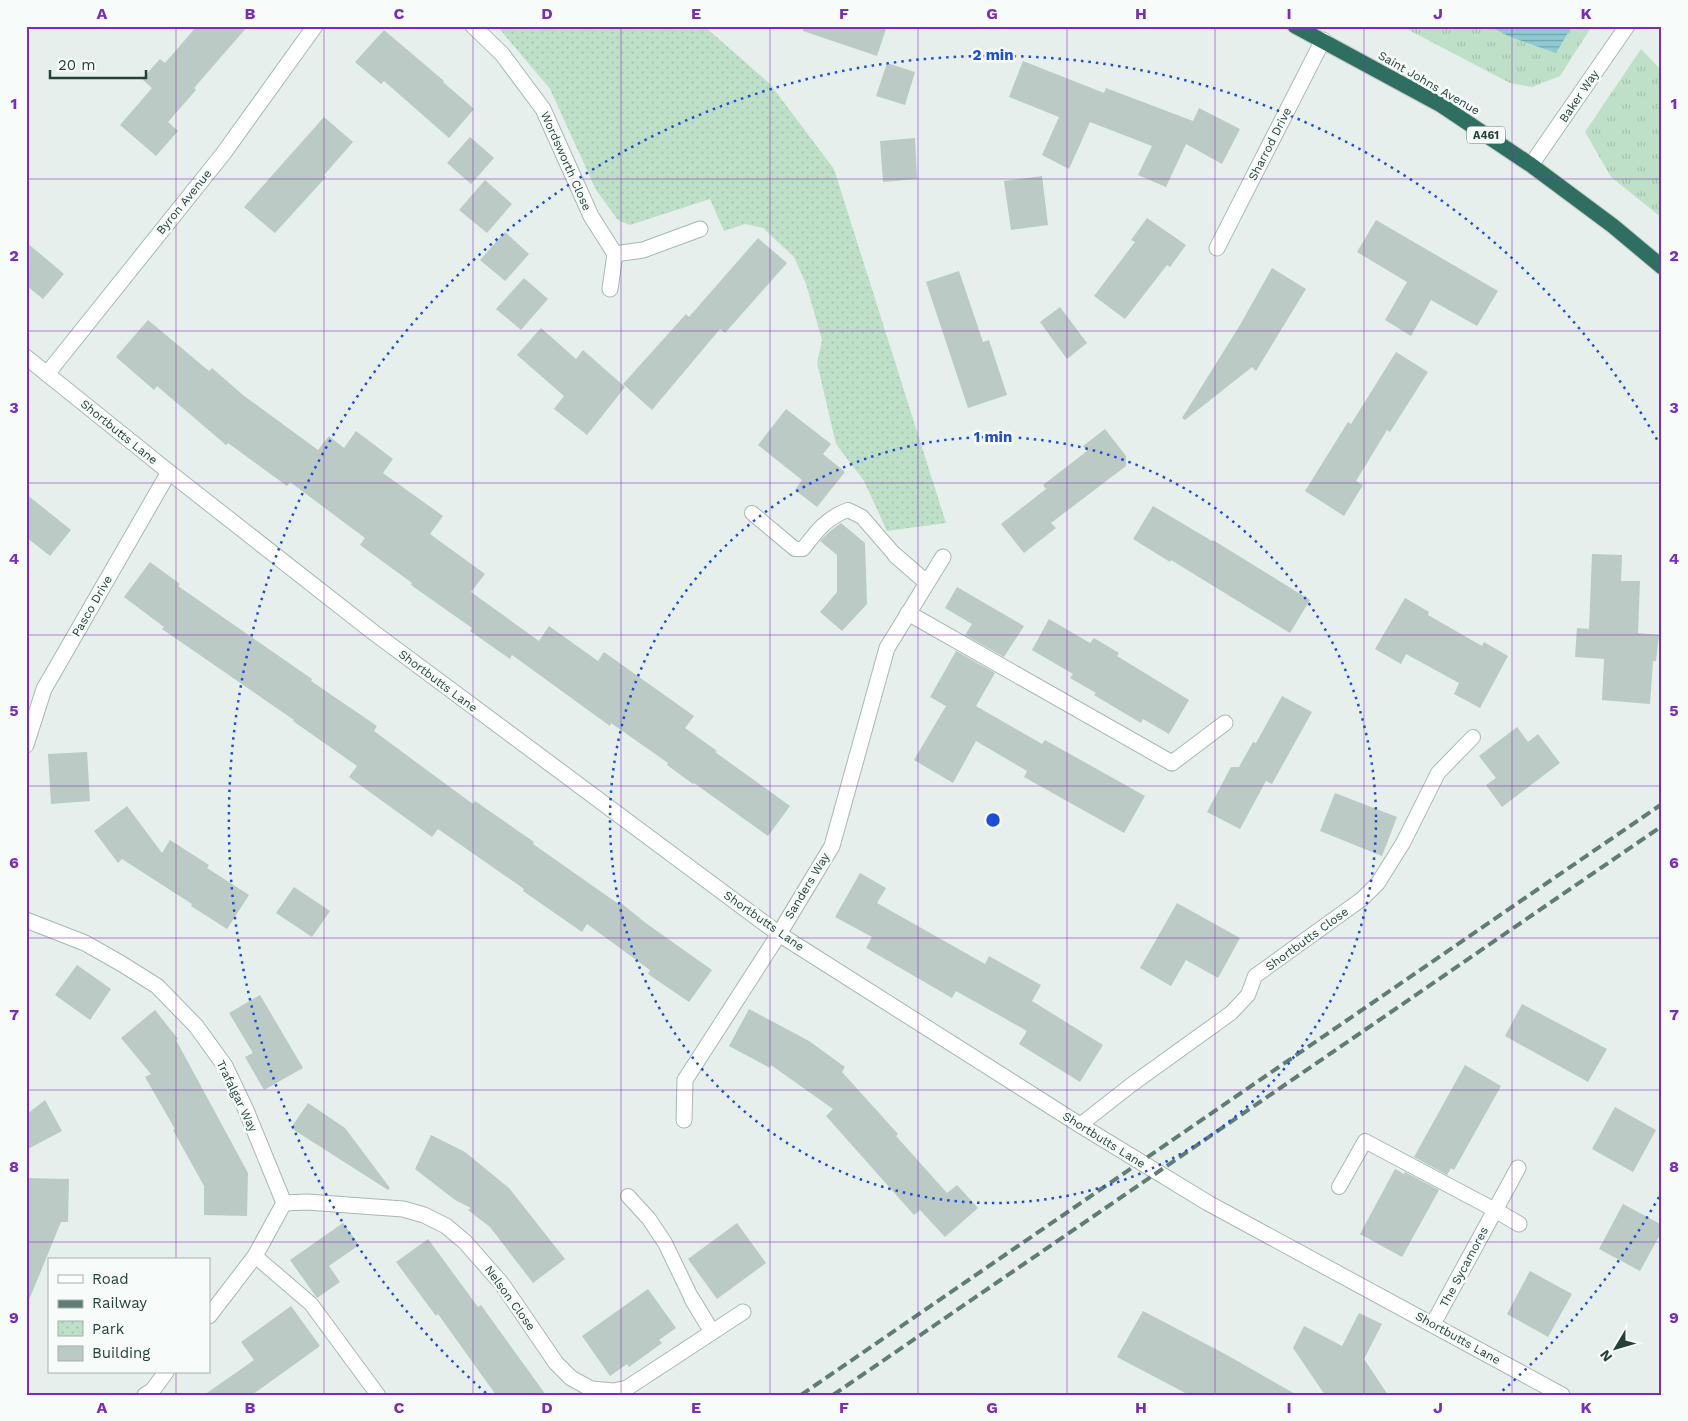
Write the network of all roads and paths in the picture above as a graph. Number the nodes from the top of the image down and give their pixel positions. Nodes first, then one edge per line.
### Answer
1 (315, 26) edge
2 (473, 26) edge
3 (1295, 26) edge
4 (1627, 26) edge
5 (1323, 40) junction
6 (1531, 165) junction
7 (700, 229) dead end
8 (1217, 248) dead end
9 (614, 254) junction
10 (1662, 267) edge
11 (610, 289) dead end
12 (26, 357) edge
13 (47, 374) junction
14 (169, 472) junction
15 (752, 513) dead end
16 (895, 555) joint
17 (943, 556) dead end
18 (926, 582) junction
19 (908, 613) junction
20 (1225, 724) dead end
21 (1473, 737) dead end
22 (26, 745) edge
23 (26, 920) edge
24 (779, 934) junction
25 (684, 1120) dead end
26 (1080, 1125) junction
27 (1518, 1168) dead end
28 (1339, 1187) dead end
29 (628, 1196) dead end
30 (284, 1203) junction
31 (1495, 1210) junction
32 (1519, 1224) dead end
33 (255, 1256) junction
34 (692, 1299) joint
35 (743, 1312) dead end
36 (210, 1315) edge
37 (1433, 1324) junction
38 (712, 1332) junction
39 (165, 1374) edge
40 (145, 1395) edge
41 (378, 1395) edge
42 (1562, 1395) edge

1 - 13 street, Byron Avenue
2 - 9 street, Wordsworth Close
3 - 5 highway, Saint Johns Avenue / A461
4 - 6 street, Baker Way
5 - 6 highway, Saint Johns Avenue / A461
5 - 8 street, Sharrod Drive
6 - 10 highway, Saint Johns Avenue / A461
7 - 9 street
9 - 11 street
12 - 13 street, Shortbutts Lane
13 - 14 street, Shortbutts Lane
14 - 22 street, Pasco Drive
14 - 24 street, Shortbutts Lane
15 - 16 lane
16 - 18 street
17 - 18 street, Sanders Way
18 - 19 street, Sanders Way
19 - 20 street
19 - 24 street, Sanders Way
21 - 26 lane, Shortbutts Close
23 - 30 street, Trafalgar Way
24 - 25 street, Sanders Way
24 - 26 street, Shortbutts Lane
26 - 37 street, Shortbutts Lane
27 - 31 street, The Sycamores
28 - 31 lane
29 - 34 lane
30 - 33 street
30 - 38 street, Nelson Close
31 - 32 street
31 - 37 street, The Sycamores
33 - 36 street
33 - 41 lane
34 - 38 street
35 - 38 street, Nelson Close
37 - 42 street, Shortbutts Lane
39 - 40 street

